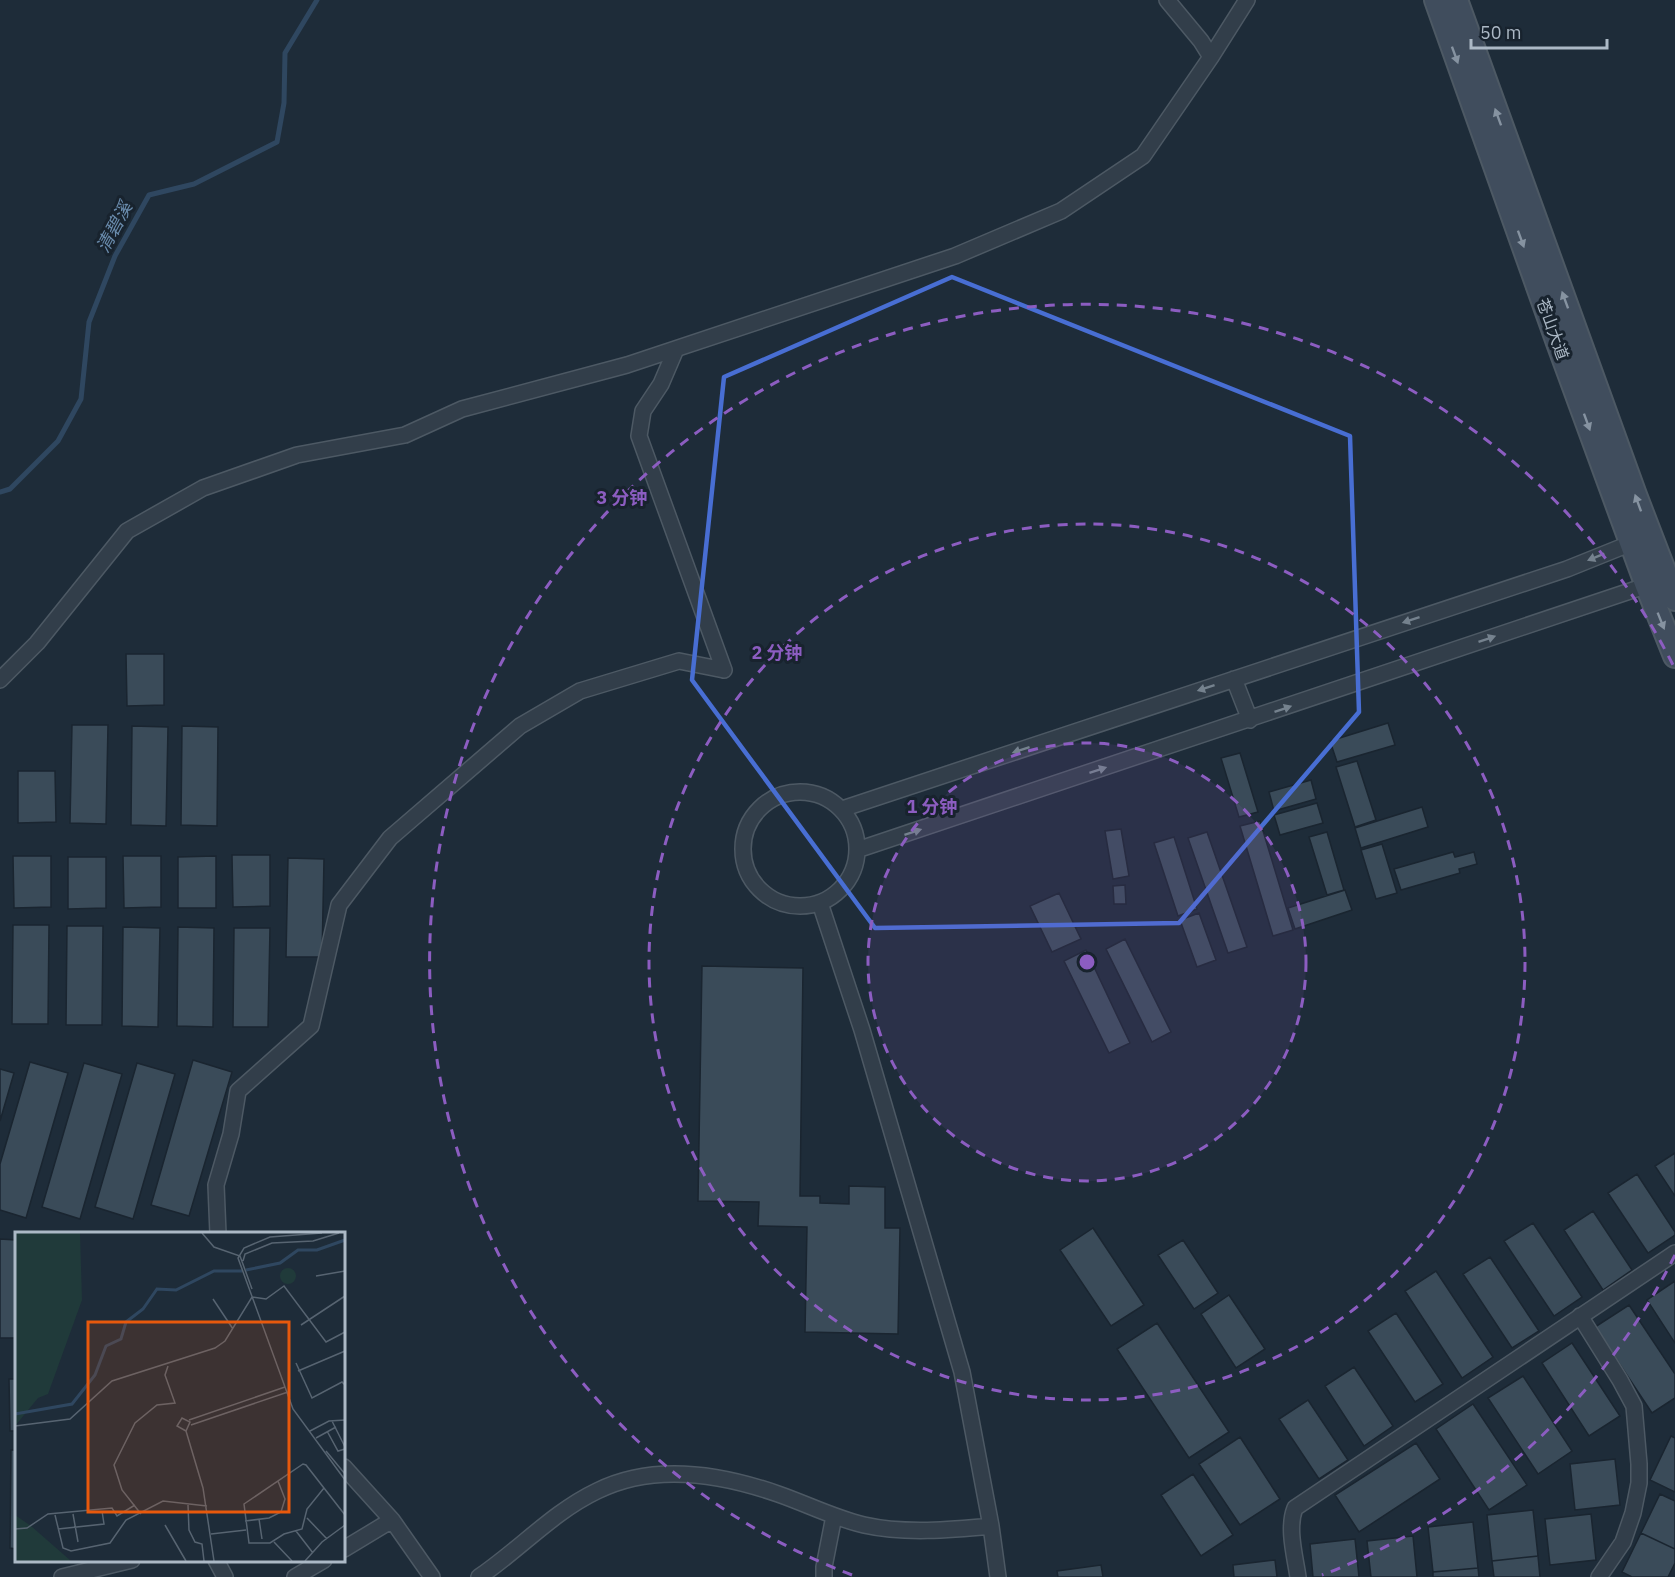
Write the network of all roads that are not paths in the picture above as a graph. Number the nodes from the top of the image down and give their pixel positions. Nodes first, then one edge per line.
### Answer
1 (1167, 0) edge
2 (1247, 0) edge
3 (1436, 0) edge
4 (1456, 0) edge
5 (1211, 57) junction
6 (1568, 341) junction
7 (676, 348) junction
8 (1641, 539) junction
9 (1656, 582) junction
10 (1675, 599) edge
11 (1675, 656) edge
12 (1234, 679) junction
13 (0, 680) edge
14 (1250, 720) junction
15 (842, 809) junction
16 (857, 850) junction
17 (820, 903) junction
18 (218, 1232) edge
19 (1675, 1253) edge
20 (1580, 1316) junction
21 (345, 1468) edge
22 (834, 1516) junction
23 (392, 1520) junction
24 (991, 1526) junction
25 (345, 1548) edge
26 (217, 1562) edge
27 (321, 1562) edge
28 (123, 1567) edge
29 (62, 1577) edge
30 (225, 1577) edge
31 (296, 1577) edge
32 (432, 1577) edge
33 (479, 1577) edge
34 (824, 1577) edge
35 (998, 1577) edge
36 (1298, 1577) edge
37 (1599, 1577) edge

1 - 5 street
2 - 5 street
3 -> 6 main road, 苍山大道
6 -> 4 main road, 苍山大道
5 - 7 street
6 - 8 main road, 苍山大道
7 - 13 street
7 - 18 street
8 - 9 main road, 苍山大道
8 -> 12 street
9 - 10 main road, 苍山大道
9 -> 11 main road, 苍山大道
14 -> 9 street
12 - 14 street
12 -> 15 street
16 -> 14 street
15 - 16 street
15 - 17 street
16 - 17 street
17 - 24 street
19 - 20 street
20 - 36 street
20 - 37 street
21 - 23 street
22 - 24 street
22 - 33 street
22 - 34 street
23 - 25 street
23 - 32 street
24 - 35 street
26 - 30 street
27 - 31 street
28 - 29 street

